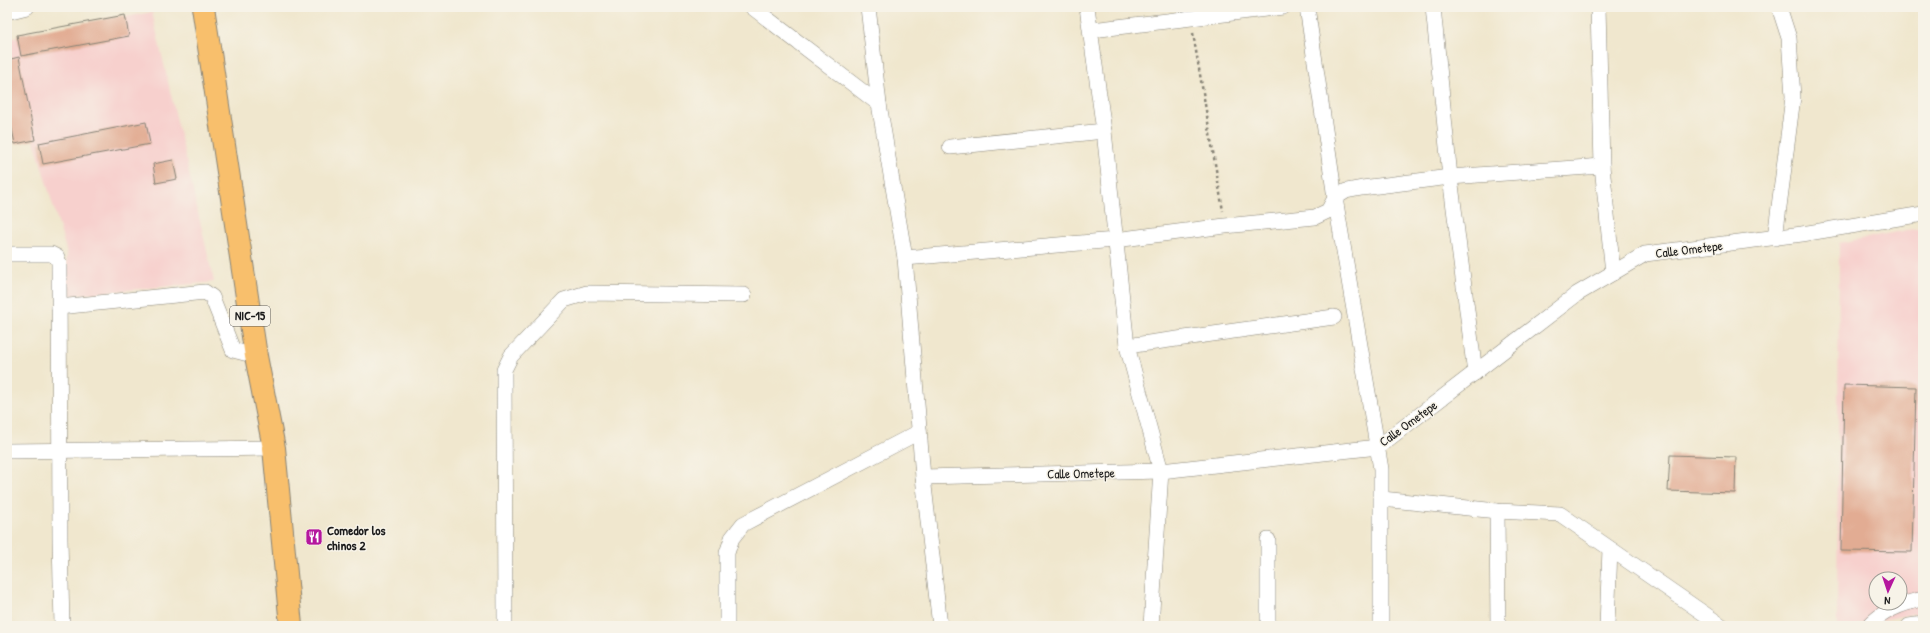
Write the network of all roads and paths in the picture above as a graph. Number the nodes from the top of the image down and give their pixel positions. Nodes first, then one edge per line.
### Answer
1 (27, 7) edge
2 (203, 7) edge
3 (752, 7) edge
4 (868, 7) edge
5 (1087, 7) edge
6 (1283, 7) edge
7 (1307, 7) edge
8 (1433, 7) edge
9 (1598, 7) edge
10 (1779, 7) edge
11 (7, 12) edge
12 (1190, 17) junction
13 (1092, 30) junction
14 (879, 104) junction
15 (1104, 131) junction
16 (950, 147) dead end
17 (1602, 166) junction
18 (1450, 177) junction
19 (1335, 198) junction
20 (1923, 214) edge
21 (1225, 226) junction
22 (1774, 238) junction
23 (1116, 240) junction
24 (7, 254) edge
25 (905, 258) junction
26 (1613, 273) junction
27 (744, 295) dead end
28 (59, 307) junction
29 (1334, 317) dead end
30 (1127, 346) junction
31 (256, 356) junction
32 (1476, 373) junction
33 (919, 432) junction
34 (1378, 447) junction
35 (274, 448) junction
36 (7, 451) edge
37 (59, 451) junction
38 (1161, 471) junction
39 (923, 477) junction
40 (1382, 499) junction
41 (1497, 511) junction
42 (1268, 540) dead end
43 (1610, 549) junction
44 (1923, 599) edge
45 (1923, 624) edge
46 (62, 626) edge
47 (291, 626) edge
48 (505, 626) edge
49 (727, 626) edge
50 (940, 626) edge
51 (1151, 626) edge
52 (1268, 626) edge
53 (1381, 626) edge
54 (1498, 626) edge
55 (1607, 626) edge
56 (1722, 626) edge
57 (1869, 626) edge
58 (1909, 626) edge

1 - 11 street
2 - 31 highway, NIC-15 / NIC-15
3 - 14 street
4 - 14 street
5 - 13 street
6 - 12 street
7 - 19 street
8 - 18 street
9 - 17 street
10 - 22 street
12 - 13 street
12 - 21 path
13 - 15 street
14 - 25 street
15 - 16 street
15 - 23 street
17 - 18 street
17 - 26 street
18 - 19 street
18 - 32 street
19 - 21 street
19 - 34 street
20 - 22 street, Calle Ometepe
21 - 23 street
22 - 26 street, Calle Ometepe
23 - 25 street
23 - 30 street
24 - 28 street
25 - 33 street
26 - 32 street, Calle Ometepe
27 - 48 street
28 - 31 street
28 - 37 street
29 - 30 street
30 - 38 street
31 - 35 highway, NIC-15 / NIC-15
32 - 34 street, Calle Ometepe
33 - 39 street
33 - 49 street
34 - 38 street, Calle Ometepe
34 - 40 street
35 - 37 street
35 - 47 highway, NIC-15 / NIC-15
36 - 37 street
37 - 46 street
38 - 39 street, Calle Ometepe
38 - 51 street
39 - 50 street
40 - 41 street
40 - 53 street
41 - 43 street
41 - 54 street
42 - 52 street
43 - 55 street
43 - 56 street
44 - 57 street
45 - 58 street

